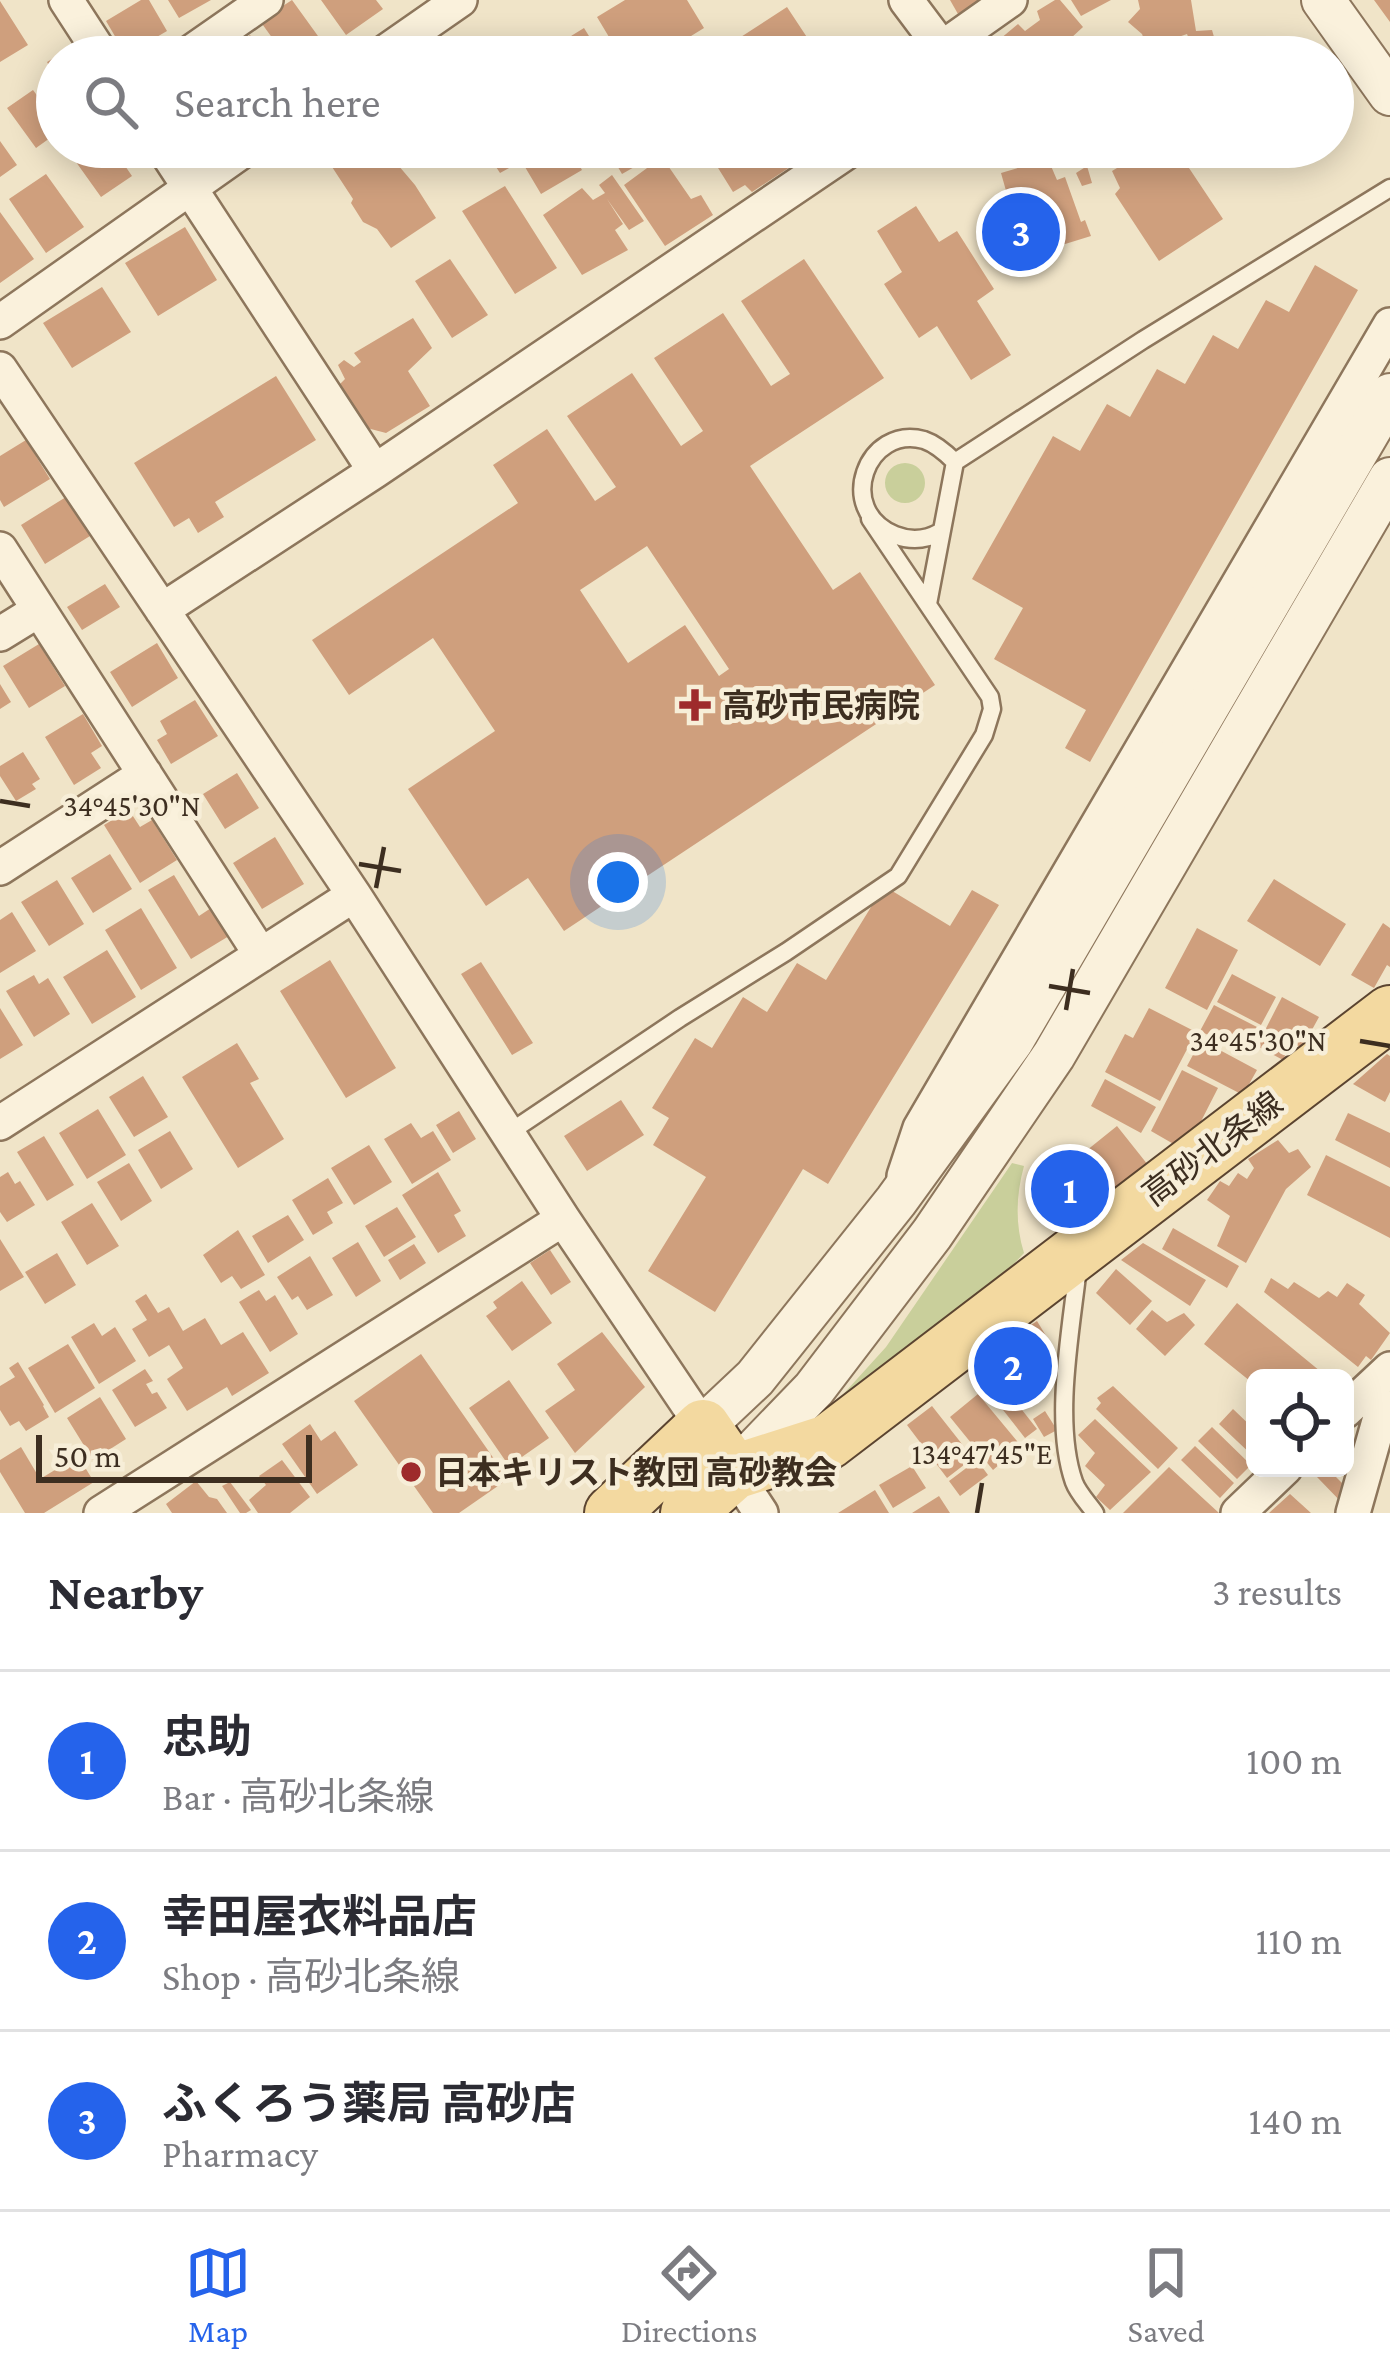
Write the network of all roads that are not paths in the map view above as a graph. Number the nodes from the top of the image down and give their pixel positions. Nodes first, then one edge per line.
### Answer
1 (66, 0) edge
2 (460, 0) edge
3 (906, 0) edge
4 (1010, 0) edge
5 (1322, 0) edge
6 (254, 3) edge
7 (90, 36) edge
8 (211, 36) edge
9 (408, 36) edge
10 (928, 36) edge
11 (960, 36) edge
12 (1348, 36) edge
13 (1354, 44) edge
14 (1390, 94) edge
15 (176, 168) edge
16 (218, 168) edge
17 (823, 168) edge
18 (189, 188) junction
19 (1390, 188) edge
20 (0, 322) edge
21 (1390, 325) edge
22 (0, 369) edge
23 (1390, 395) edge
24 (955, 462) junction
25 (375, 471) junction
26 (1390, 479) edge
27 (870, 519) junction
28 (940, 532) junction
29 (0, 549) edge
30 (928, 604) junction
31 (39, 610) junction
32 (163, 610) junction
33 (0, 634) edge
34 (146, 774) junction
35 (0, 868) edge
36 (354, 895) junction
37 (262, 955) junction
38 (1390, 1013) edge
39 (0, 1124) edge
40 (507, 1134) junction
41 (896, 1201) junction
42 (563, 1219) junction
43 (1080, 1248) junction
44 (1390, 1369) edge
45 (1390, 1382) edge
46 (1354, 1403) edge
47 (703, 1427) junction
48 (1276, 1477) edge
49 (747, 1493) edge
50 (101, 1513) edge
51 (612, 1513) edge
52 (688, 1513) edge
53 (1095, 1513) edge
54 (1238, 1513) edge
55 (1353, 1513) edge

1 - 7 street
2 - 9 street
3 - 10 street
4 - 11 street
5 - 12 street
6 - 8 street
13 - 14 street
15 - 18 street
16 - 18 street
17 - 25 street
18 - 20 street
18 - 25 street
19 - 24 lane
21 - 41 street
22 - 32 street
23 - 41 street
24 - 27 lane
24 - 28 lane
25 - 32 street
26 - 49 street
27 - 28 lane
27 - 30 lane
28 - 30 lane
29 - 31 street
30 - 40 lane
31 - 33 street
31 - 34 street
32 - 36 street
34 - 35 street
34 - 37 street
36 - 37 street
36 - 40 street
37 - 39 street
38 - 43 main road, 高砂北条線
40 - 42 street
41 - 47 street
42 - 47 street
42 - 50 street
43 - 49 main road, 高砂北条線
43 - 53 lane
44 - 46 street
45 - 55 street
47 - 49 main road
47 - 51 main road
48 - 54 street
49 - 52 main road, 高砂北条線

